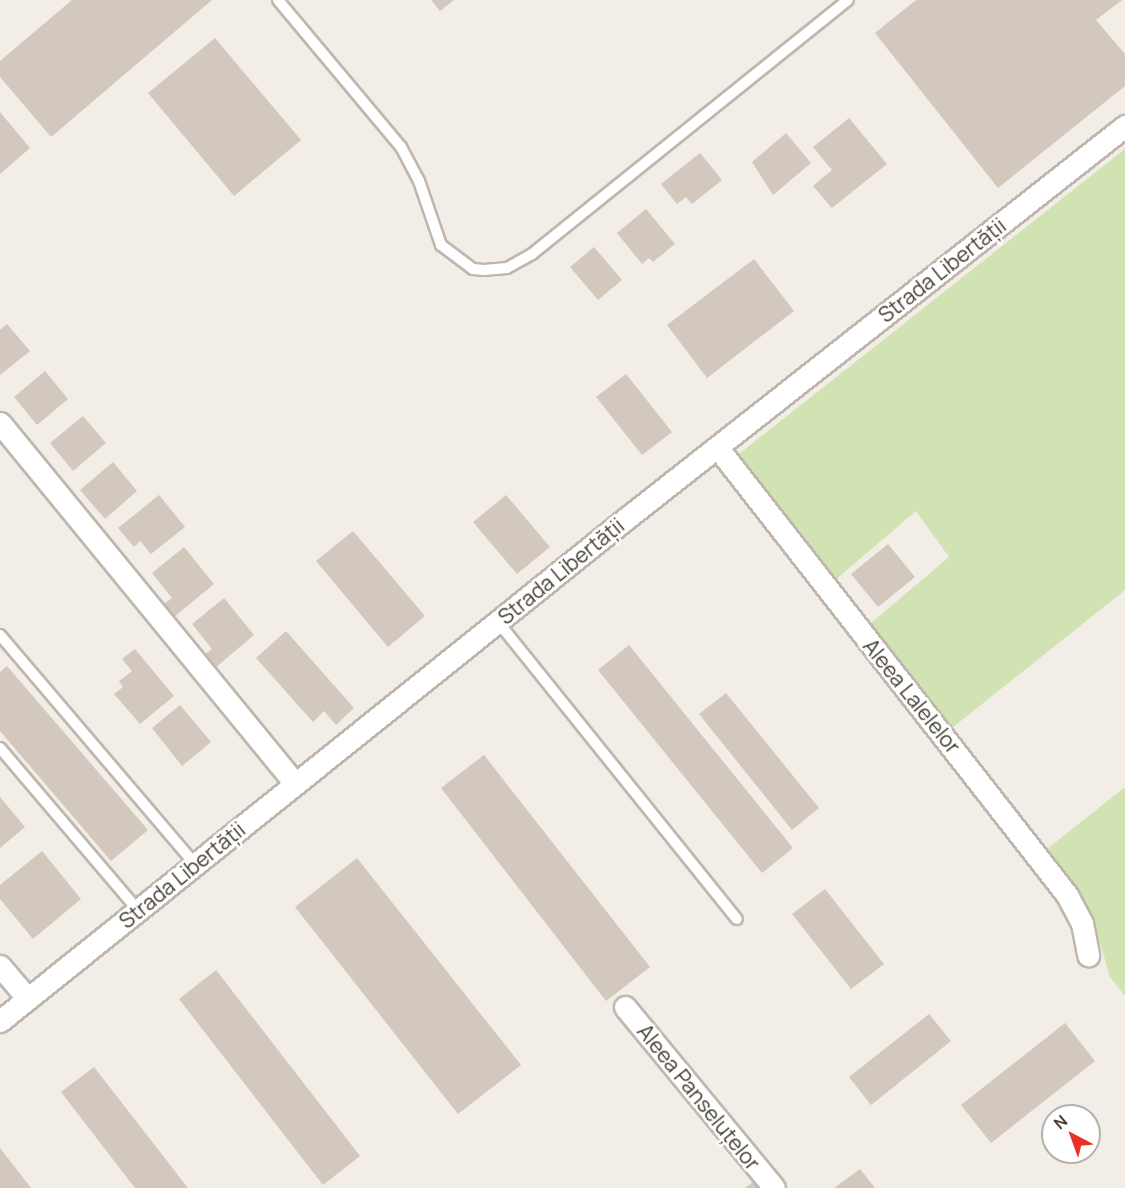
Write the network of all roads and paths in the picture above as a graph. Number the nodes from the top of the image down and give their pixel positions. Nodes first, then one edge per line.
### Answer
1 (278, 0) edge
2 (848, 0) edge
3 (1125, 126) edge
4 (0, 423) edge
5 (717, 447) junction
6 (498, 621) junction
7 (0, 635) edge
8 (0, 748) edge
9 (295, 784) junction
10 (195, 864) junction
11 (138, 910) junction
12 (737, 919) dead end
13 (1088, 955) dead end
14 (0, 966) edge
15 (28, 999) junction
16 (625, 1006) dead end
17 (0, 1021) edge
18 (774, 1188) edge

1 - 2 lane
3 - 5 street, Strada Libertății
4 - 9 street
5 - 6 street, Strada Libertății
5 - 13 street, Aleea Lalelelor
6 - 9 street, Strada Libertății
6 - 12 lane
7 - 10 lane
8 - 11 lane
9 - 10 street, Strada Libertății
10 - 11 street, Strada Libertății
11 - 15 street, Strada Libertății
14 - 15 street
15 - 17 street, Strada Libertății
16 - 18 street, Aleea Panseluțelor

